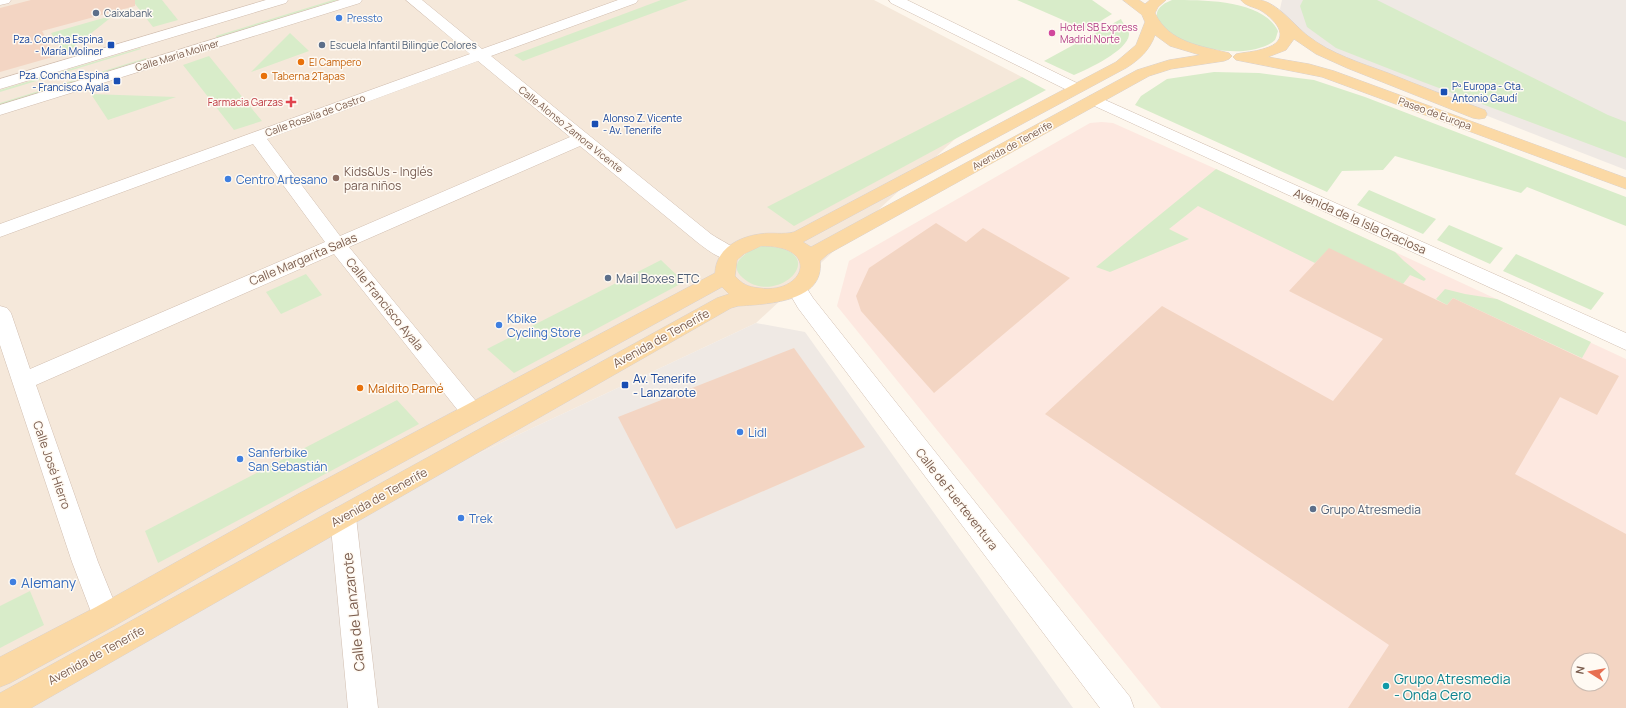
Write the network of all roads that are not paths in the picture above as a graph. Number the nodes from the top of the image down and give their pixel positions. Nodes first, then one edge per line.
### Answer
1 (4, 0) edge
2 (281, 0) edge
3 (355, 0) edge
4 (414, 0) edge
5 (631, 0) edge
6 (896, 0) edge
7 (1130, 0) edge
8 (1159, 0) edge
9 (1248, 0) edge
10 (1282, 0) edge
11 (0, 1) edge
12 (1150, 18) junction
13 (1284, 22) junction
14 (480, 54) junction
15 (1224, 56) junction
16 (1241, 57) junction
17 (0, 84) edge
18 (1075, 88) junction
19 (1094, 100) junction
20 (0, 110) edge
21 (256, 137) junction
22 (583, 138) junction
23 (1626, 170) edge
24 (1626, 184) edge
25 (0, 231) edge
26 (782, 241) junction
27 (337, 245) junction
28 (809, 259) junction
29 (728, 265) junction
30 (797, 289) junction
31 (759, 297) junction
32 (0, 314) edge
33 (1626, 342) edge
34 (23, 380) junction
35 (472, 412) junction
36 (343, 517) junction
37 (106, 616) junction
38 (0, 673) edge
39 (2, 708) edge
40 (363, 708) edge
41 (1119, 708) edge

1 - 11 street
2 - 17 street, Calle María Moliner
3 - 20 street, Calle María Moliner
4 - 14 street, Calle Alonso Zamora Vicente
5 - 14 street, Calle Rosalía de Castro
6 - 18 street
7 - 12 main road
8 - 12 main road
9 - 13 main road, Paseo de Europa
10 - 13 main road
12 - 15 main road
12 - 18 main road, Avenida de Tenerife
13 - 16 main road
13 - 23 main road, Paseo de Europa
14 - 21 street, Calle Rosalía de Castro
14 - 22 street, Calle Alonso Zamora Vicente
15 - 16 main road
15 - 19 main road, Avenida de Tenerife
16 - 24 main road, Paseo de Europa
18 - 26 main road, Avenida de Tenerife
19 - 28 main road, Avenida de Tenerife
19 - 33 street, Avenida de la Isla Graciosa
21 - 25 street, Calle Rosalía de Castro
21 - 27 street, Calle Francisco Ayala
22 - 27 street, Calle Margarita Salas
22 - 29 street, Calle Alonso Zamora Vicente
26 - 28 main road
26 - 29 main road
27 - 34 street, Calle Margarita Salas
27 - 35 street, Calle Francisco Ayala
28 - 30 main road
29 - 31 main road
29 - 35 main road, Avenida de Tenerife
30 - 31 main road
30 - 41 street, Calle de Fuerteventura
31 - 36 main road, Avenida de Tenerife
32 - 34 street, Calle José Hierro
34 - 37 street, Calle José Hierro
35 - 37 main road, Avenida de Tenerife
36 - 39 main road, Avenida de Tenerife
36 - 40 street, Calle de Lanzarote
37 - 38 main road, Avenida de Tenerife

